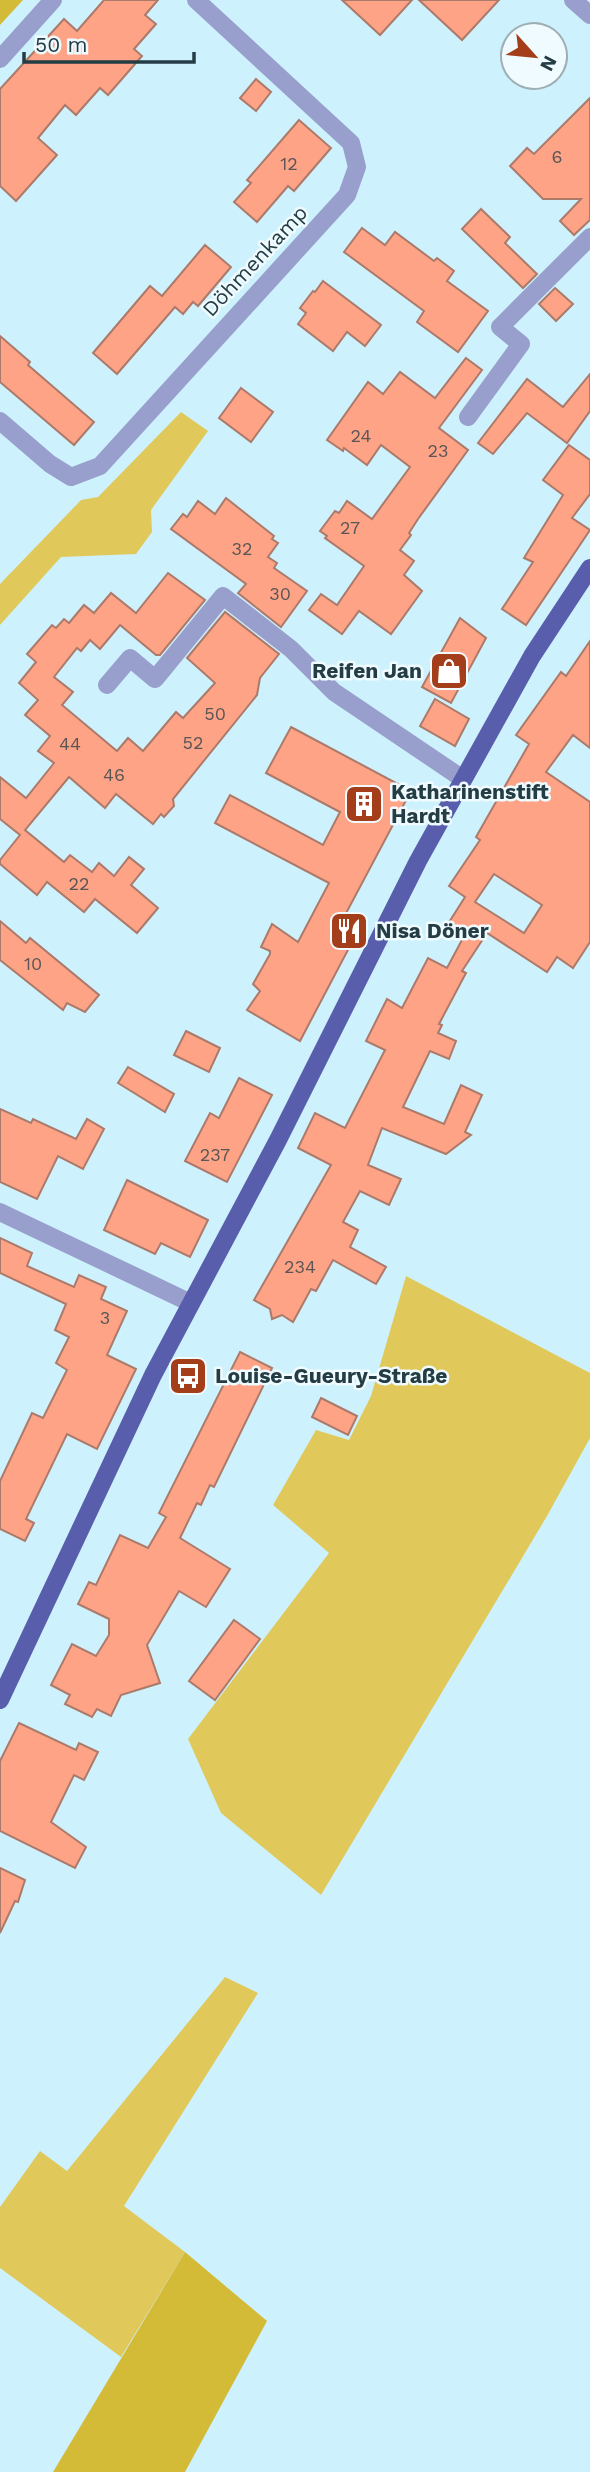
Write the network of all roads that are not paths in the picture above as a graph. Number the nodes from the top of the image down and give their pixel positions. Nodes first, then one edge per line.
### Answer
1 (53, 0) edge
2 (195, 0) edge
3 (573, 0) edge
4 (590, 15) edge
5 (0, 59) edge
6 (590, 237) edge
7 (468, 417) dead end
8 (0, 421) edge
9 (590, 568) edge
10 (107, 685) dead end
11 (463, 779) junction
12 (0, 1212) edge
13 (191, 1303) junction
14 (0, 1700) edge

1 - 5 street
2 - 8 street, Döhmenkamp
3 - 4 street
6 - 7 street
9 - 11 main road
10 - 11 street
11 - 13 main road
12 - 13 street
13 - 14 main road

